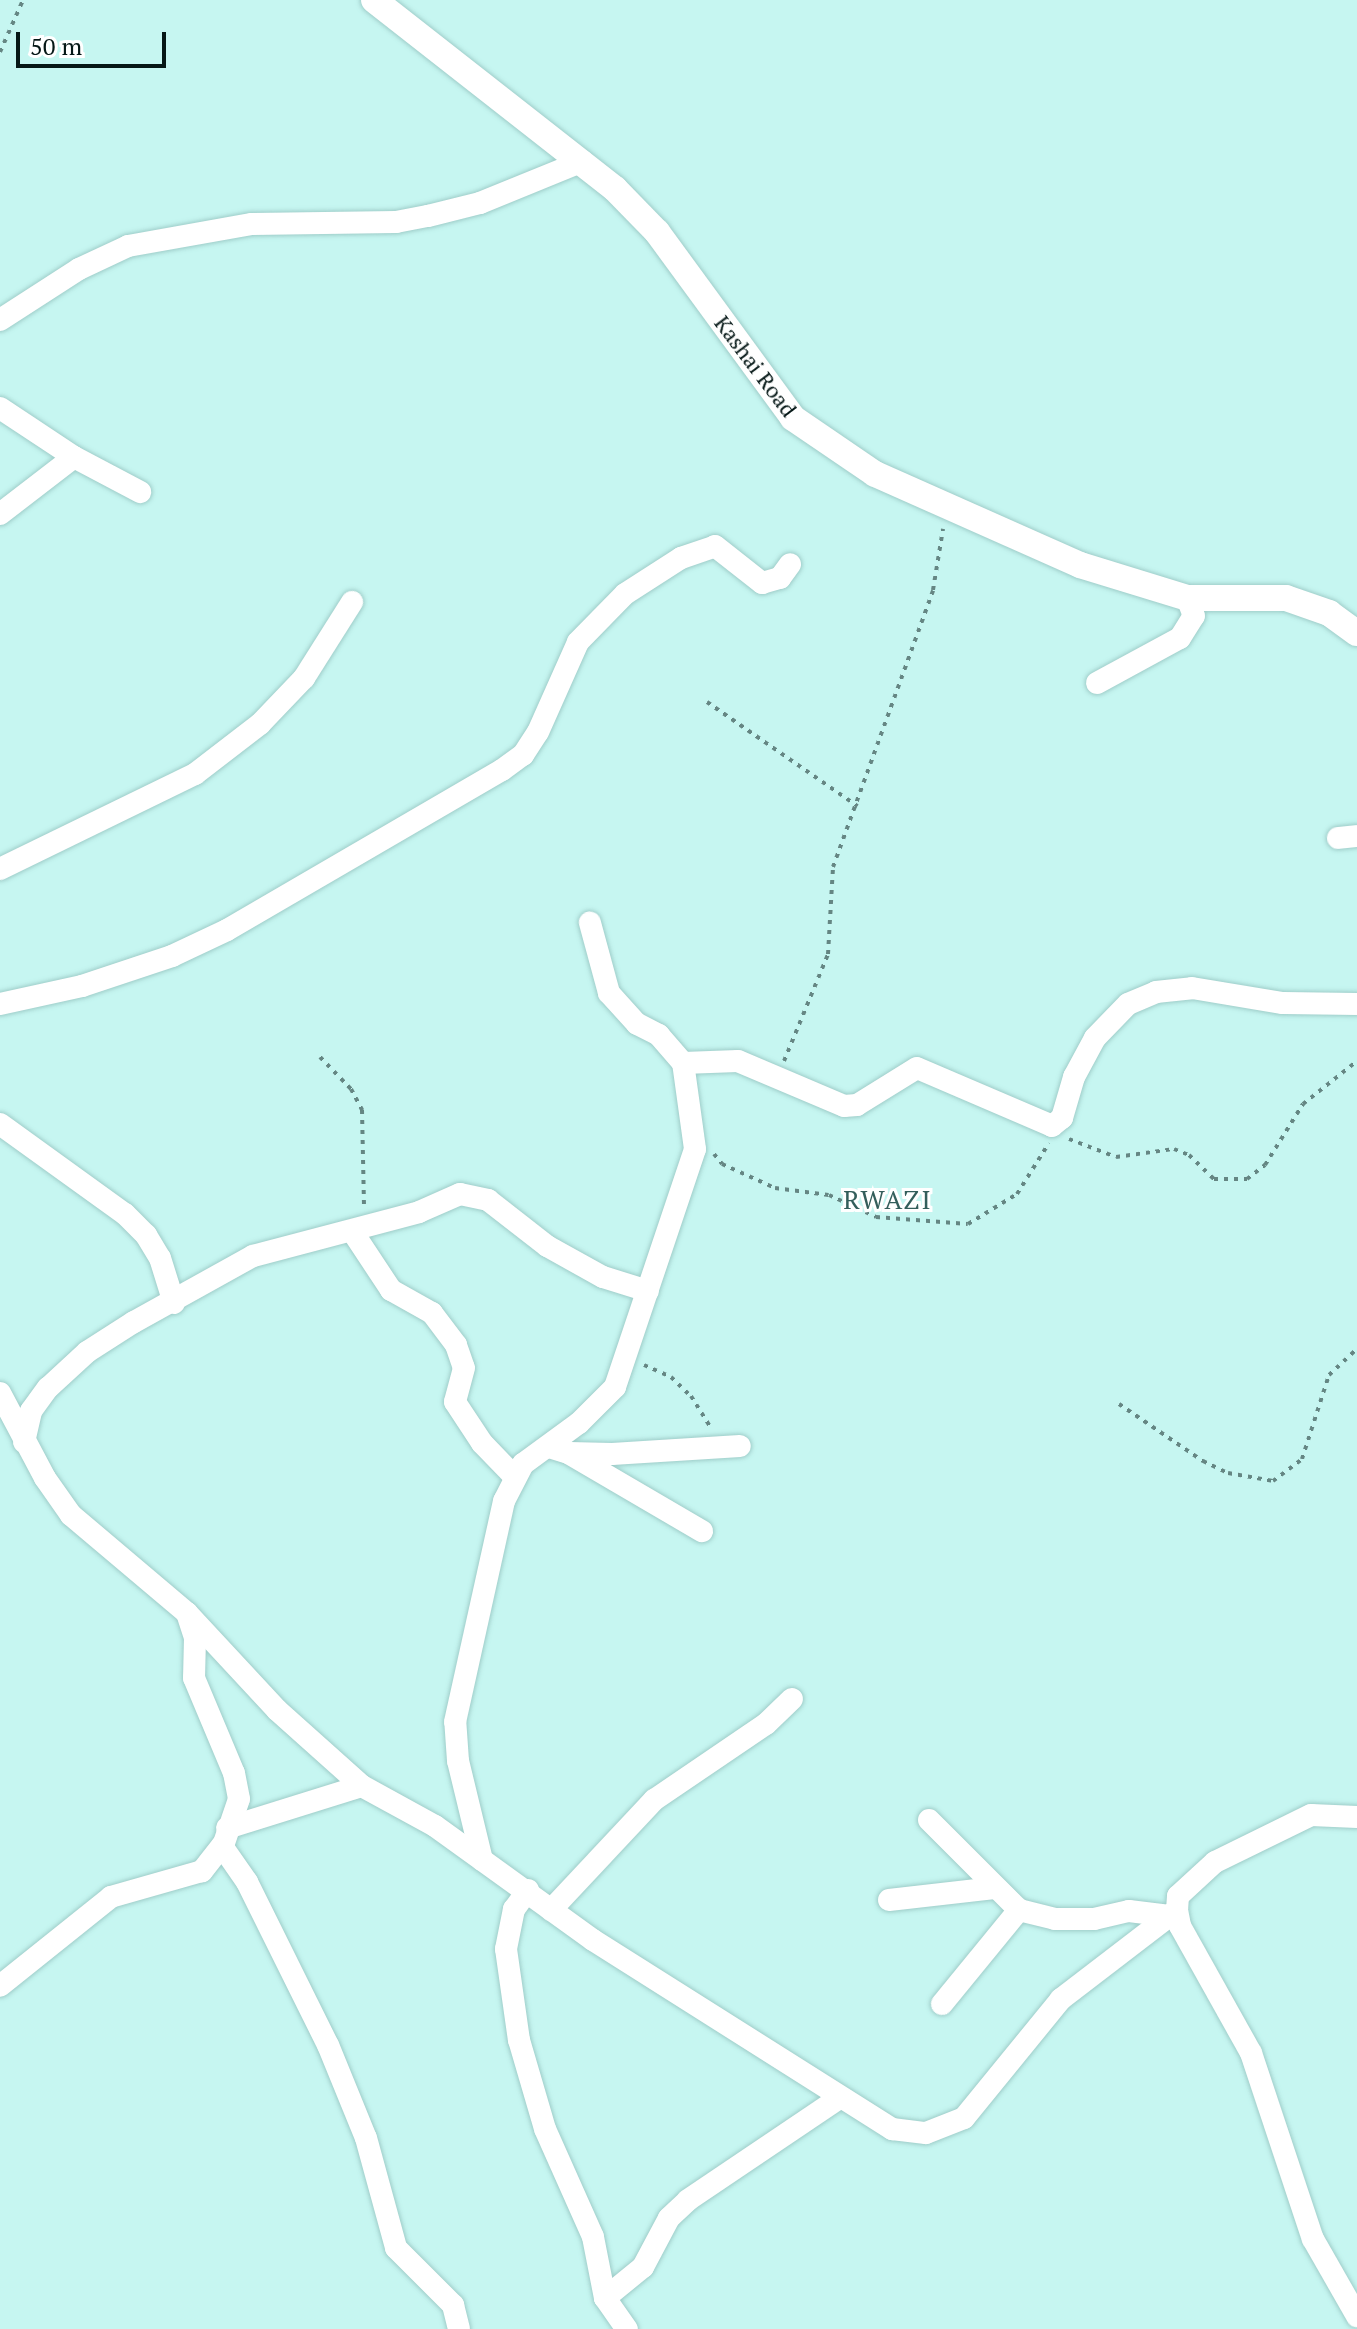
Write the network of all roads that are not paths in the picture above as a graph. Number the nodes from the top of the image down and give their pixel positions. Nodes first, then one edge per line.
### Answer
1 (374, 0) edge
2 (583, 161) junction
3 (0, 320) edge
4 (0, 408) edge
5 (74, 457) junction
6 (140, 492) dead end
7 (0, 514) edge
8 (790, 564) dead end
9 (1187, 598) junction
10 (352, 602) dead end
11 (1357, 633) edge
12 (1097, 683) dead end
13 (0, 869) edge
14 (590, 923) dead end
15 (0, 1004) edge
16 (1357, 1004) edge
17 (683, 1063) junction
18 (0, 1124) edge
19 (357, 1230) junction
20 (648, 1291) junction
21 (174, 1303) junction
22 (0, 1393) edge
23 (24, 1442) junction
24 (740, 1446) dead end
25 (559, 1450) junction
26 (514, 1476) junction
27 (702, 1531) dead end
28 (187, 1613) junction
29 (792, 1699) dead end
30 (362, 1786) junction
31 (1357, 1817) edge
32 (929, 1820) dead end
33 (224, 1837) junction
34 (482, 1860) junction
35 (994, 1888) junction
36 (528, 1890) junction
37 (889, 1900) dead end
38 (551, 1910) junction
39 (1019, 1910) junction
40 (1172, 1913) junction
41 (0, 1986) edge
42 (942, 2004) dead end
43 (839, 2098) junction
44 (605, 2298) junction
45 (1357, 2316) edge
46 (459, 2329) edge
47 (627, 2329) edge

1 - 2 street, Kashai Road
2 - 3 street
2 - 9 street, Kashai Road
4 - 5 street
5 - 6 street
5 - 7 street
8 - 15 street
9 - 11 street, Kashai Road
9 - 12 street
10 - 13 street
14 - 17 street
16 - 17 street
17 - 20 street
18 - 21 street
19 - 20 street
19 - 21 street
19 - 26 street
20 - 25 street
21 - 23 street
22 - 23 street
23 - 28 street
24 - 25 street
25 - 26 street
25 - 27 street
26 - 34 street
28 - 30 street
28 - 33 street
29 - 38 street
30 - 33 street
30 - 34 street
31 - 40 street
32 - 35 street
33 - 41 street
33 - 46 street
34 - 36 street
35 - 37 street
35 - 39 street
36 - 38 street
36 - 44 street
38 - 43 street
39 - 40 street
39 - 42 street
40 - 43 street
40 - 45 street
43 - 44 street
44 - 47 street

